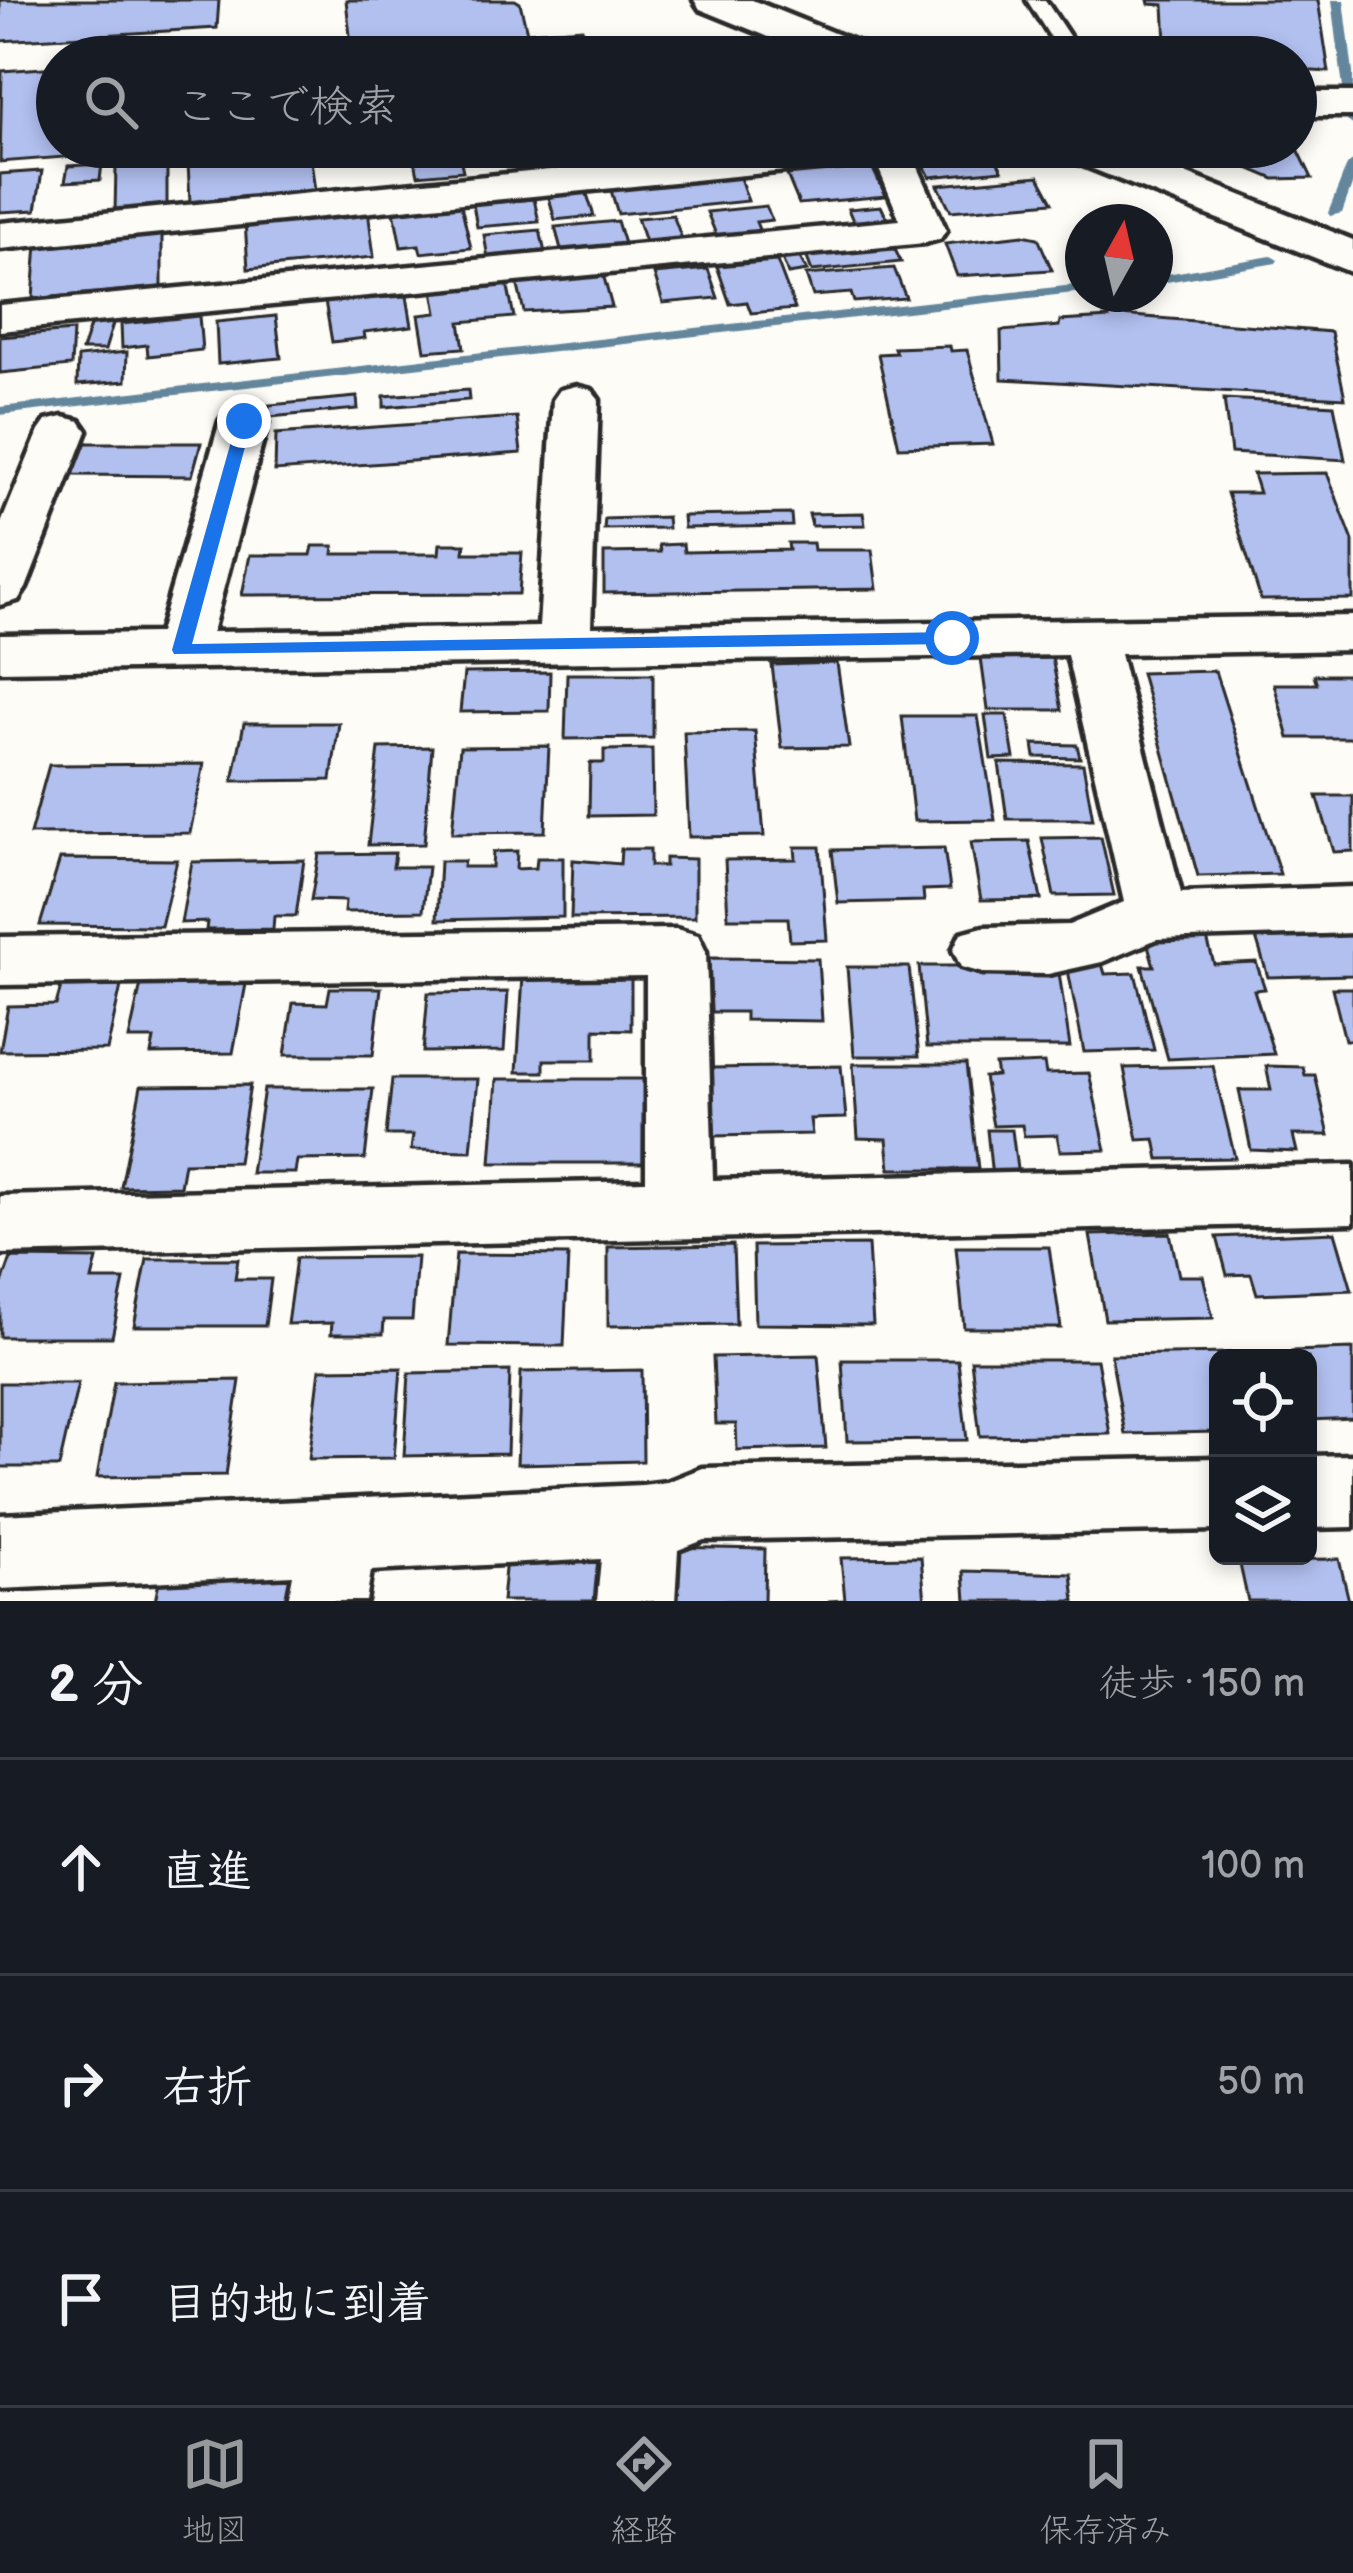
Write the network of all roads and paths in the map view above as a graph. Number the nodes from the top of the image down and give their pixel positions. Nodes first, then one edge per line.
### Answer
1 (715, 0) edge
2 (1036, 0) edge
3 (804, 36) edge
4 (1059, 36) edge
5 (697, 168) edge
6 (898, 168) edge
7 (1131, 168) edge
8 (188, 218) junction
9 (0, 236) edge
10 (1353, 258) edge
11 (192, 299) junction
12 (0, 318) edge
13 (577, 400) dead end
14 (244, 421) dead end
15 (63, 431) dead end
16 (0, 588) edge
17 (1353, 633) edge
18 (1089, 634) junction
19 (564, 643) junction
20 (181, 650) junction
21 (0, 652) edge
22 (1353, 910) edge
23 (1157, 916) junction
24 (983, 950) dead end
25 (0, 961) edge
26 (1353, 1194) edge
27 (680, 1208) junction
28 (0, 1225) edge
29 (1353, 1491) edge
30 (1317, 1492) edge
31 (1209, 1494) edge
32 (642, 1521) junction
33 (0, 1552) edge
34 (333, 1568) edge
35 (636, 1601) edge

1 - 3 street
2 - 4 lane
5 - 8 street
6 - 11 street
7 - 10 street
8 - 9 street
8 - 11 street
11 - 12 street
13 - 19 street
14 - 20 street
15 - 16 street
17 - 18 street
18 - 19 street
18 - 23 street
19 - 20 street
20 - 21 street
22 - 23 street
23 - 24 street
25 - 27 street
26 - 27 street
27 - 28 street
29 - 30 street
31 - 32 street
32 - 34 street
32 - 35 street
33 - 34 street

